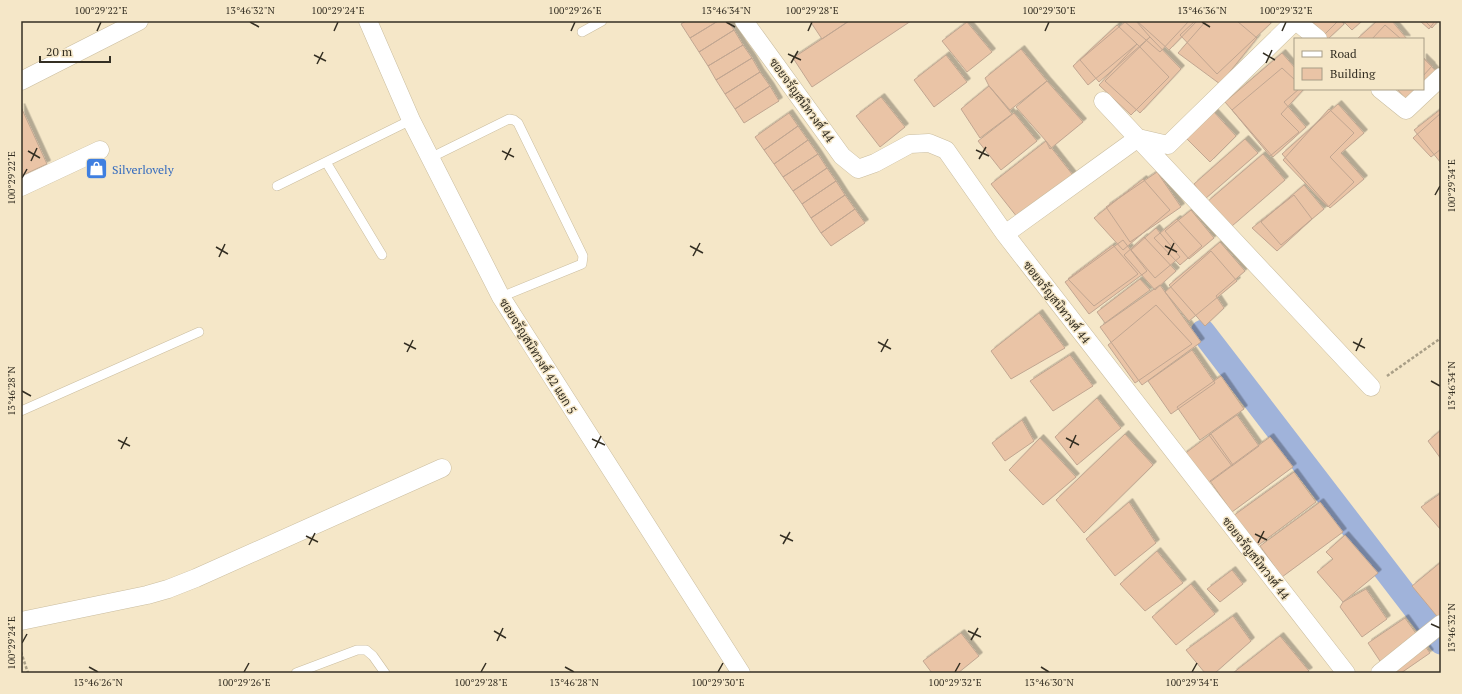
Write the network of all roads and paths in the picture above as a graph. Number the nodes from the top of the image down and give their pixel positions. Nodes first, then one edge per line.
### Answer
1 (139, 21) edge
2 (368, 21) edge
3 (602, 21) edge
4 (744, 21) edge
5 (1296, 21) edge
6 (582, 32) dead end
7 (1317, 38) edge
8 (1441, 76) edge
9 (21, 81) edge
10 (1381, 90) edge
11 (1103, 101) dead end
12 (411, 120) junction
13 (1138, 138) junction
14 (100, 150) dead end
15 (430, 158) junction
16 (326, 162) junction
17 (277, 186) dead end
18 (21, 187) edge
19 (1005, 234) junction
20 (382, 255) dead end
21 (501, 297) junction
22 (199, 332) dead end
23 (1441, 338) edge
24 (1371, 387) joint
25 (21, 410) edge
26 (442, 468) dead end
27 (21, 621) edge
28 (1439, 626) edge
29 (21, 652) edge
30 (28, 673) edge
31 (296, 673) edge
32 (385, 673) edge
33 (741, 673) edge
34 (1346, 673) edge
35 (1380, 673) edge

1 - 9 street
2 - 12 street, ซอยจรัญสนิทวงศ์ 42 แยก 5
3 - 6 lane
4 - 19 street, ซอยจรัญสนิทวงศ์ 44
5 - 7 street
5 - 13 street
8 - 10 street
11 - 13 street
12 - 15 street, ซอยจรัญสนิทวงศ์ 42 แยก 5
12 - 16 lane
13 - 19 street
13 - 24 street
14 - 18 street
15 - 21 street, ซอยจรัญสนิทวงศ์ 42 แยก 5
15 - 21 lane
16 - 17 lane
16 - 20 lane
19 - 34 street, ซอยจรัญสนิทวงศ์ 44
21 - 33 street, ซอยจรัญสนิทวงศ์ 42 แยก 5
22 - 25 lane
23 - 24 path
26 - 27 street
28 - 35 street
29 - 30 path
31 - 32 lane

